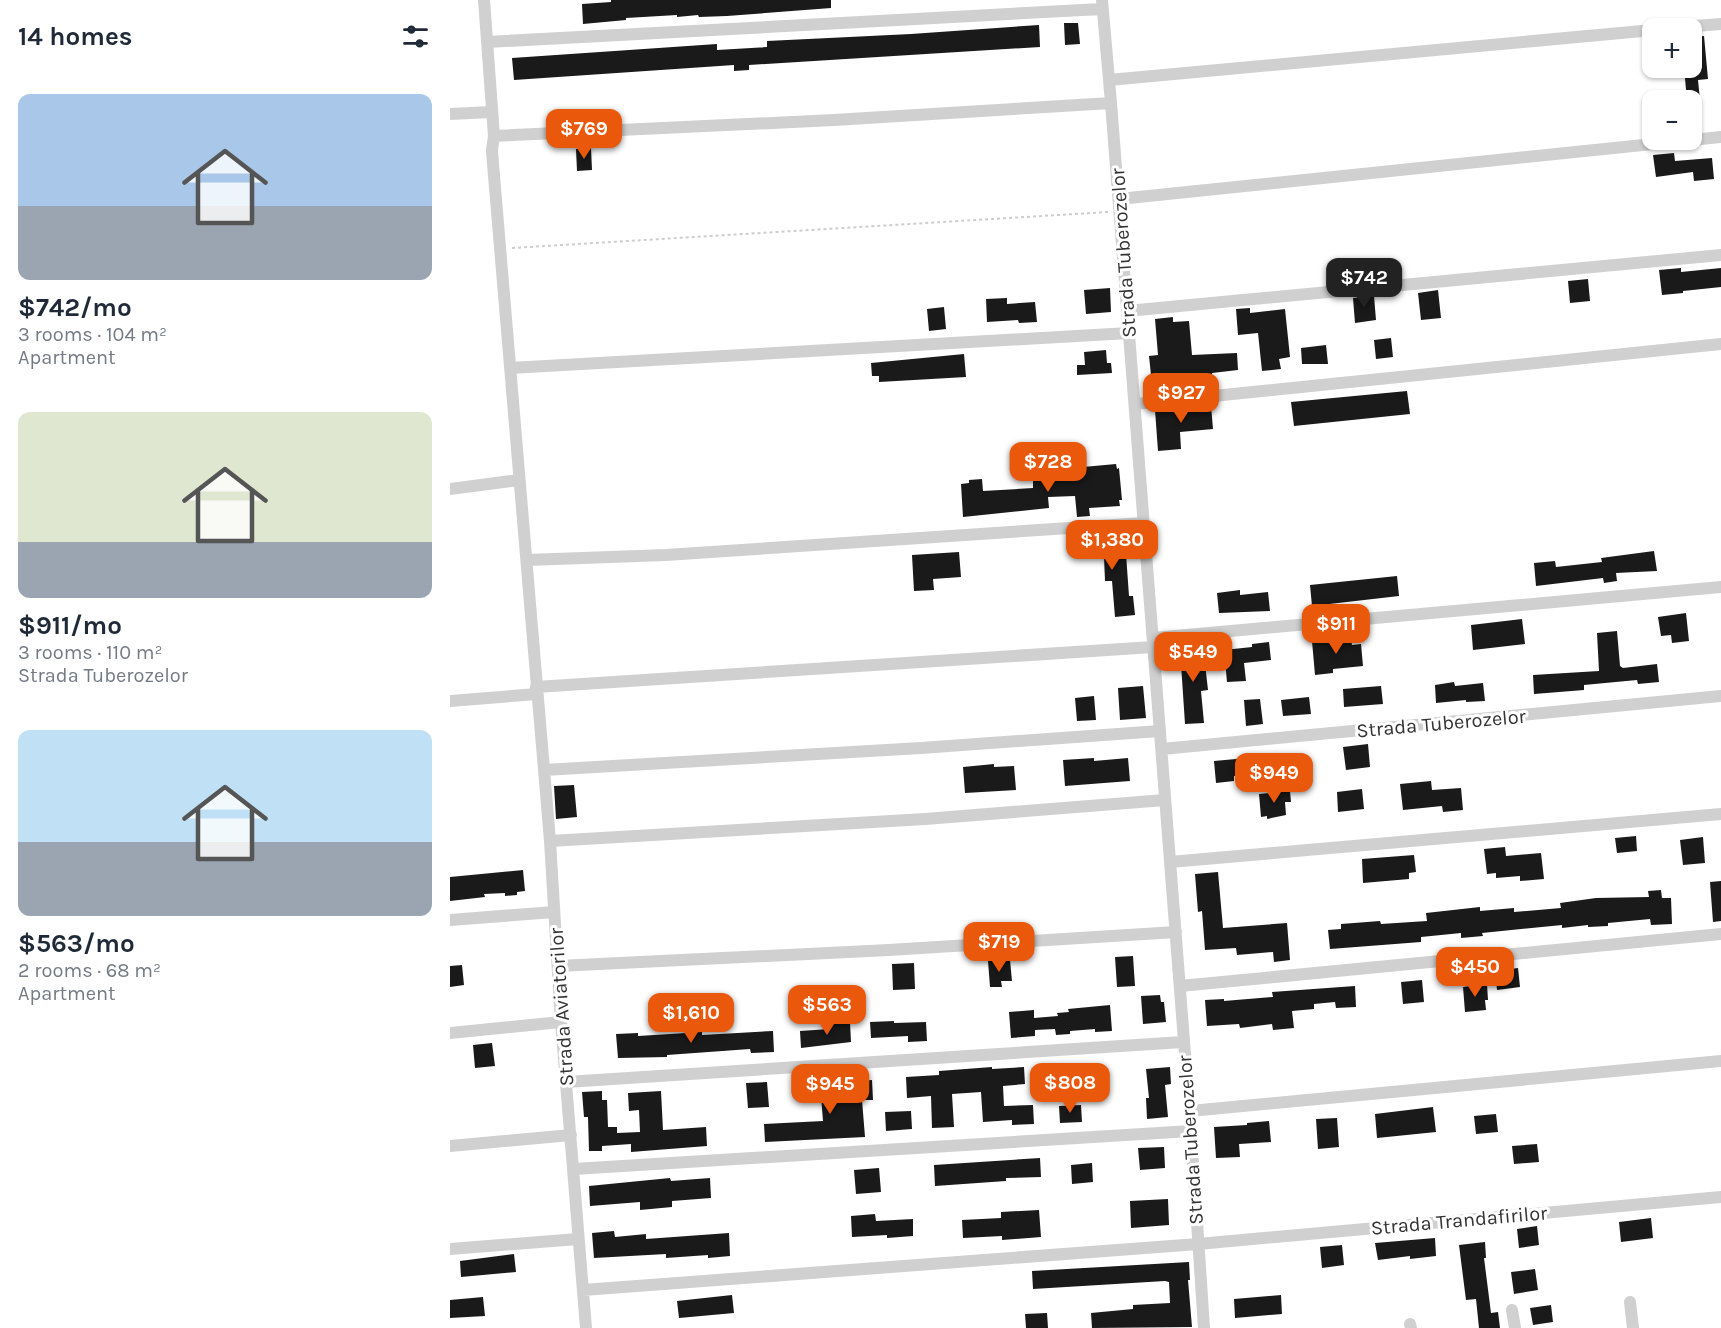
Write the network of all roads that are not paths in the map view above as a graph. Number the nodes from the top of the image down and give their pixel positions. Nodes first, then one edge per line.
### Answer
1 (484, 0) edge
2 (1102, 4) edge
3 (1721, 24) edge
4 (1702, 25) edge
5 (1642, 31) edge
6 (487, 42) junction
7 (1109, 80) junction
8 (1111, 103) junction
9 (491, 112) junction
10 (450, 114) edge
11 (494, 136) junction
12 (1721, 137) edge
13 (1119, 199) junction
14 (1721, 255) edge
15 (1127, 311) junction
16 (1129, 333) junction
17 (1721, 344) edge
18 (510, 368) junction
19 (1135, 404) junction
20 (519, 480) junction
21 (450, 489) edge
22 (1144, 523) junction
23 (527, 560) junction
24 (1721, 587) edge
25 (1153, 642) junction
26 (537, 690) junction
27 (1721, 696) edge
28 (450, 701) edge
29 (1160, 731) junction
30 (1162, 749) junction
31 (544, 770) junction
32 (1166, 800) junction
33 (1721, 814) edge
34 (550, 841) junction
35 (1170, 862) junction
36 (554, 912) junction
37 (450, 920) edge
38 (1176, 932) junction
39 (1721, 934) edge
40 (558, 966) junction
41 (1180, 986) junction
42 (561, 1022) junction
43 (450, 1033) edge
44 (1183, 1042) junction
45 (1721, 1061) edge
46 (566, 1082) junction
47 (1190, 1111) junction
48 (1191, 1131) junction
49 (571, 1135) junction
50 (450, 1146) edge
51 (574, 1169) junction
52 (1721, 1197) edge
53 (578, 1239) junction
54 (1198, 1244) junction
55 (450, 1250) edge
56 (583, 1290) junction
57 (1630, 1302) dead end
58 (1512, 1310) dead end
59 (577, 1328) edge
60 (586, 1328) edge
61 (1204, 1328) edge
62 (1515, 1328) edge
63 (1633, 1328) edge

1 - 6 street, Strada Aviatorilor
2 - 6 street
2 - 7 street, Strada Tuberozelor
3 - 4 street
5 - 7 street
6 - 9 street, Strada Aviatorilor
7 - 8 street, Strada Tuberozelor
8 - 11 street
8 - 13 street, Strada Tuberozelor
9 - 10 street
9 - 11 street, Strada Aviatorilor
11 - 18 street, Strada Aviatorilor
12 - 13 street
13 - 15 street, Strada Tuberozelor
14 - 15 street
15 - 16 street, Strada Tuberozelor
16 - 18 street
16 - 19 street, Strada Tuberozelor
17 - 19 street
18 - 20 street, Strada Aviatorilor
19 - 22 street, Strada Tuberozelor
20 - 21 street
20 - 23 street, Strada Aviatorilor
22 - 23 street
22 - 25 street, Strada Tuberozelor
23 - 26 street, Strada Aviatorilor
24 - 25 street
25 - 26 street
25 - 29 street, Strada Tuberozelor
26 - 28 street
26 - 31 street, Strada Aviatorilor
27 - 30 street, Strada Tuberozelor
29 - 30 street, Strada Tuberozelor
29 - 31 street
30 - 32 street, Strada Tuberozelor
31 - 34 street, Strada Aviatorilor
32 - 34 street
32 - 35 street, Strada Tuberozelor
33 - 35 street
34 - 36 street, Strada Aviatorilor
35 - 38 street, Strada Tuberozelor
36 - 37 street
36 - 40 street, Strada Aviatorilor
38 - 40 street
38 - 41 street, Strada Tuberozelor
39 - 41 street
40 - 42 street, Strada Aviatorilor
41 - 44 street, Strada Tuberozelor
42 - 43 street
42 - 46 street, Strada Aviatorilor
44 - 46 street
44 - 47 street, Strada Tuberozelor
45 - 47 street
46 - 49 street, Strada Aviatorilor
47 - 48 street, Strada Tuberozelor
48 - 51 street
48 - 54 street, Strada Tuberozelor
49 - 50 street
49 - 51 street, Strada Aviatorilor
51 - 53 street, Strada Aviatorilor
52 - 54 street, Strada Trandafirilor
53 - 55 street
53 - 56 street, Strada Aviatorilor
54 - 56 street, Strada Trandafirilor
54 - 61 street, Strada Tuberozelor
56 - 60 street, Strada Aviatorilor
57 - 63 street
58 - 62 street
59 - 60 street

